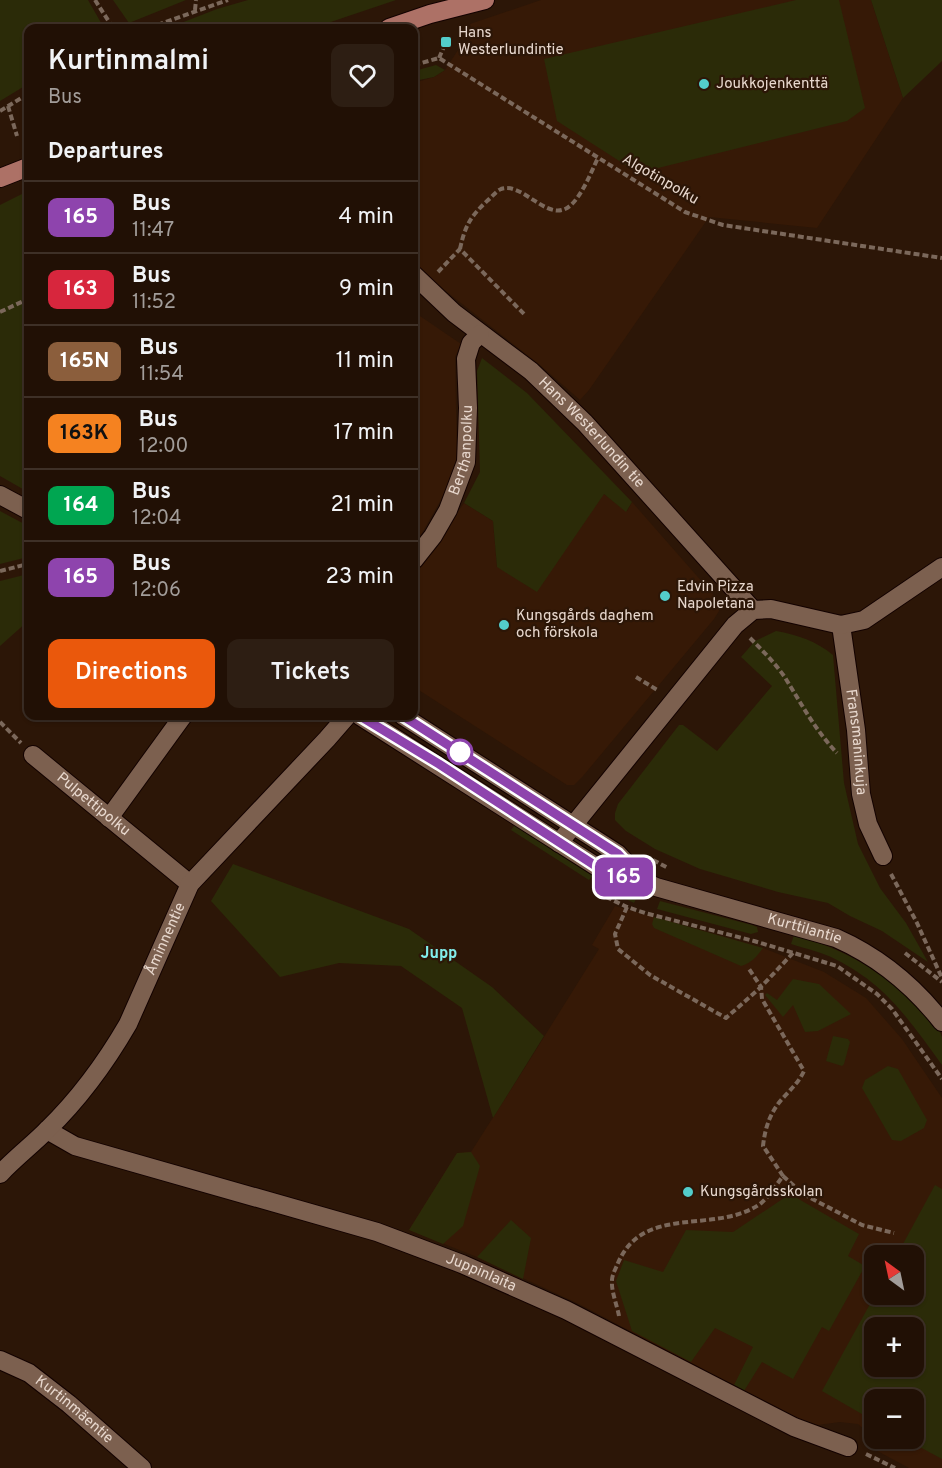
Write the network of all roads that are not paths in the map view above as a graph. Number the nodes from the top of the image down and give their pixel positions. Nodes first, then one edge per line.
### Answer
1 (485, 0) edge
2 (401, 24) edge
3 (24, 169) edge
4 (0, 178) edge
5 (0, 183) edge
6 (418, 279) edge
7 (480, 334) junction
8 (0, 495) edge
9 (24, 508) edge
10 (418, 555) edge
11 (942, 567) edge
12 (753, 610) junction
13 (841, 625) junction
14 (180, 720) edge
15 (344, 720) edge
16 (367, 720) edge
17 (409, 720) edge
18 (33, 755) road end
19 (109, 818) junction
20 (573, 825) junction
21 (559, 843) junction
22 (882, 856) road end
23 (643, 881) junction
24 (190, 884) junction
25 (942, 1022) edge
26 (47, 1130) junction
27 (0, 1174) edge
28 (0, 1360) edge
29 (848, 1447) road end
30 (142, 1468) edge

1 - 2 main road
3 - 4 main road
3 - 5 main road
6 - 7 street, Hans Westerlundin tie
7 - 10 street, Berthanpolku
7 - 12 street, Hans Westerlundin tie
8 - 9 street
11 - 13 street
12 - 13 street
12 - 20 street
13 - 22 street, Fransmaninkuja
14 - 19 street
15 - 24 street, Åminnentie
16 - 21 street, Kurttilantie
17 - 20 street, Kurttilantie
18 - 19 street, Pulpettipolku
19 - 24 street, Pulpettipolku
20 - 21 street
20 - 23 street, Kurttilantie
21 - 23 street, Kurttilantie
23 - 25 street, Kurttilantie
24 - 26 street, Åminnentie
26 - 27 street, Åminnentie
26 - 29 street, Juppinlaita
28 - 30 street, Kurtinmäentie

